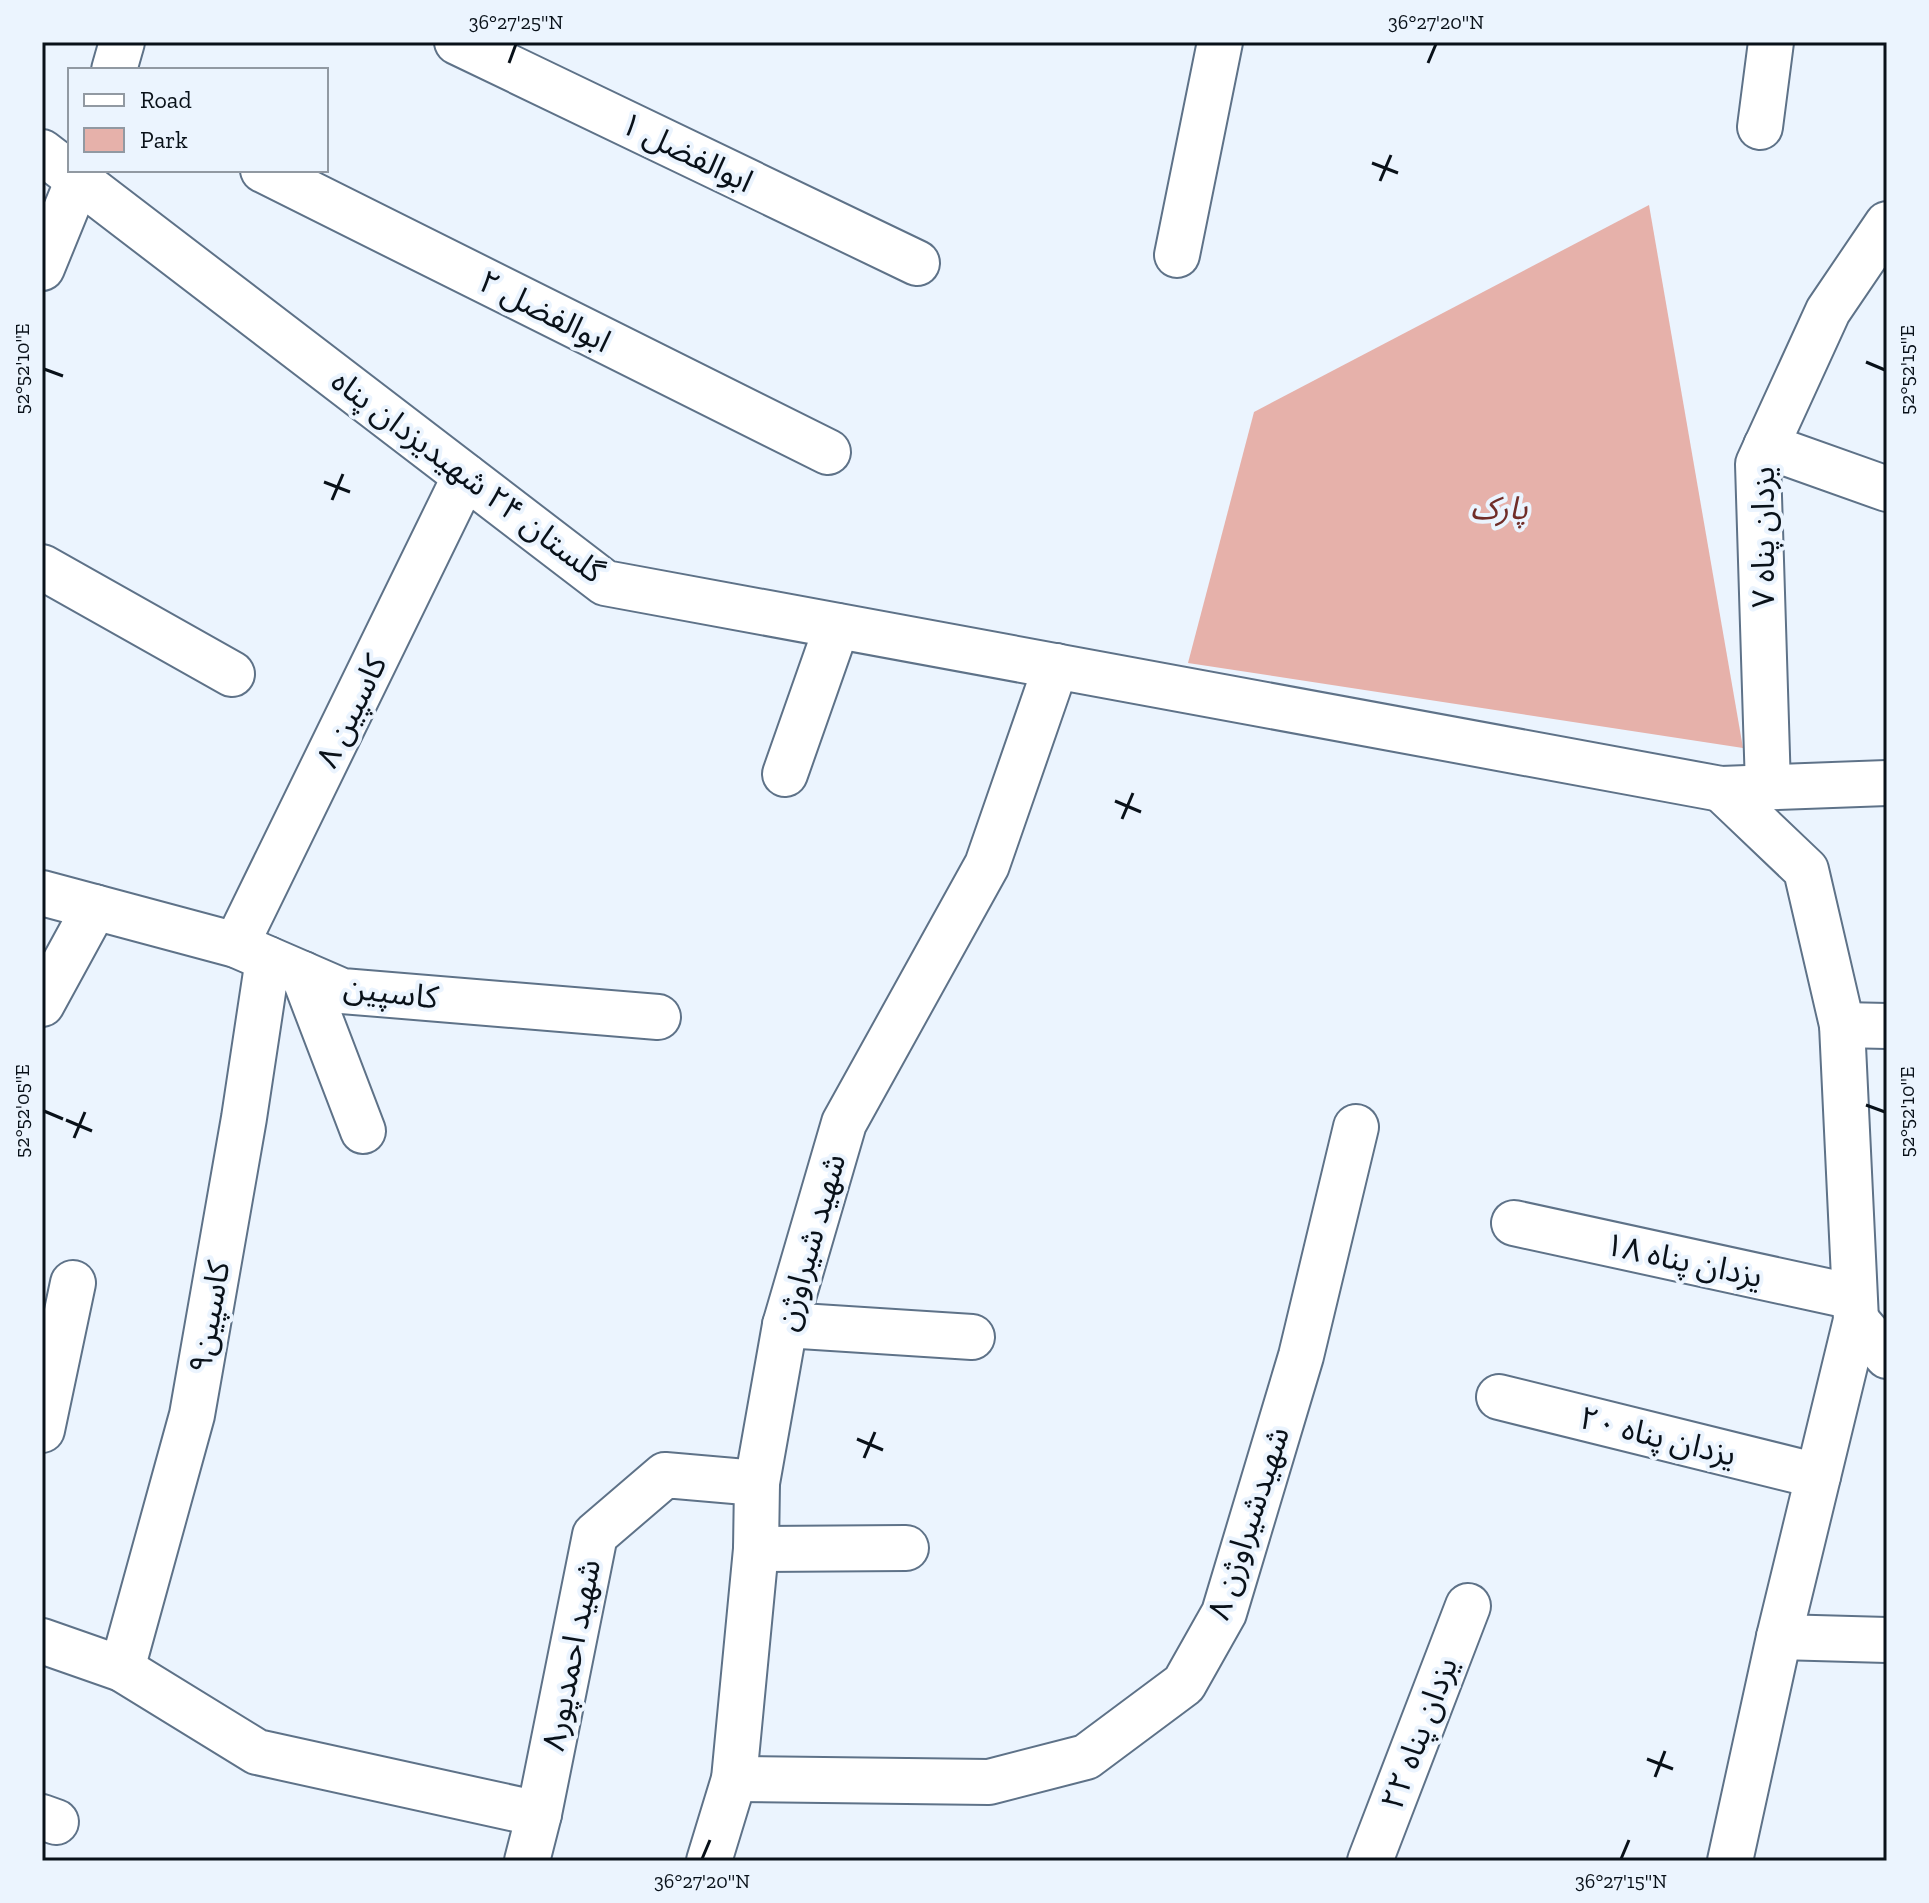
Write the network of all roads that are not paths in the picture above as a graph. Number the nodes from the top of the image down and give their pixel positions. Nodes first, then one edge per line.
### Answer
1 (122, 42) edge
2 (457, 42) edge
3 (1220, 42) edge
4 (1771, 42) edge
5 (115, 68) edge
6 (1760, 127) dead end
7 (42, 152) edge
8 (68, 167) edge
9 (267, 172) edge
10 (81, 175) edge
11 (1887, 224) edge
12 (1177, 255) dead end
13 (917, 263) dead end
14 (42, 268) edge
15 (1766, 446) junction
16 (828, 452) dead end
17 (465, 476) junction
18 (1887, 489) edge
19 (42, 567) edge
20 (837, 626) junction
21 (1056, 666) junction
22 (232, 674) dead end
23 (785, 774) dead end
24 (1887, 783) edge
25 (1768, 787) junction
26 (1721, 789) junction
27 (42, 893) edge
28 (95, 907) junction
29 (269, 959) junction
30 (42, 1004) edge
31 (658, 1017) dead end
32 (1842, 1025) junction
33 (1887, 1026) edge
34 (1356, 1127) dead end
35 (363, 1131) dead end
36 (1514, 1223) dead end
37 (73, 1283) dead end
38 (1855, 1309) junction
39 (785, 1325) junction
40 (972, 1337) dead end
41 (1887, 1356) edge
42 (1499, 1397) dead end
43 (42, 1430) edge
44 (1818, 1476) junction
45 (757, 1483) junction
46 (906, 1548) dead end
47 (756, 1549) junction
48 (1468, 1606) dead end
49 (1779, 1637) junction
50 (1887, 1640) edge
51 (42, 1641) edge
52 (122, 1669) junction
53 (734, 1779) junction
54 (539, 1814) junction
55 (527, 1861) edge
56 (709, 1861) edge
57 (1370, 1861) edge
58 (1730, 1861) edge

1 - 5 street
2 - 13 street, ابوالفضل ۱
3 - 12 street
4 - 6 street
7 - 8 street, گلستان ۲۴ شهیدیزدان پناه
9 - 16 street, ابوالفضل ۲
10 - 14 street
10 - 17 street, گلستان ۲۴ شهیدیزدان پناه
11 - 15 street, یزدان پناه ۷
15 - 18 street
15 - 25 street, یزدان پناه ۷
17 - 20 street, گلستان ۲۴ شهیدیزدان پناه
17 - 29 street, کاسپین ۸
19 - 22 street
20 - 21 street, گلستان ۲۴ شهیدیزدان پناه
20 - 23 street
21 - 26 street, گلستان ۲۴ شهیدیزدان پناه
21 - 39 street, شهید شیراوژن
24 - 25 street, گلستان ۲۴ شهیدیزدان پناه
25 - 26 street, گلستان ۲۴ شهیدیزدان پناه
26 - 32 street
27 - 28 street, کاسپین
28 - 29 street, کاسپین
28 - 30 street
29 - 31 street, کاسپین
29 - 35 street
29 - 52 street, کاسپین۹
32 - 33 street
32 - 38 street
34 - 53 street, شهیدشیراوژن ۸
36 - 38 street, یزدان پناه ۱۸
37 - 43 street
38 - 41 street
38 - 44 street
39 - 40 street
39 - 45 street, شهید شیراوژن
42 - 44 street, یزدان پناه ۲۰
44 - 49 street
45 - 47 street, شهید شیراوژن
45 - 54 street, شهید احمدپور۸
46 - 47 street
47 - 53 street, شهید شیراوژن
48 - 57 street, یزدان پناه ۲۲
49 - 50 street
49 - 58 street
51 - 52 street
52 - 54 street
53 - 56 street, شهید شیراوژن
54 - 55 street, شهید احمدپور۸

